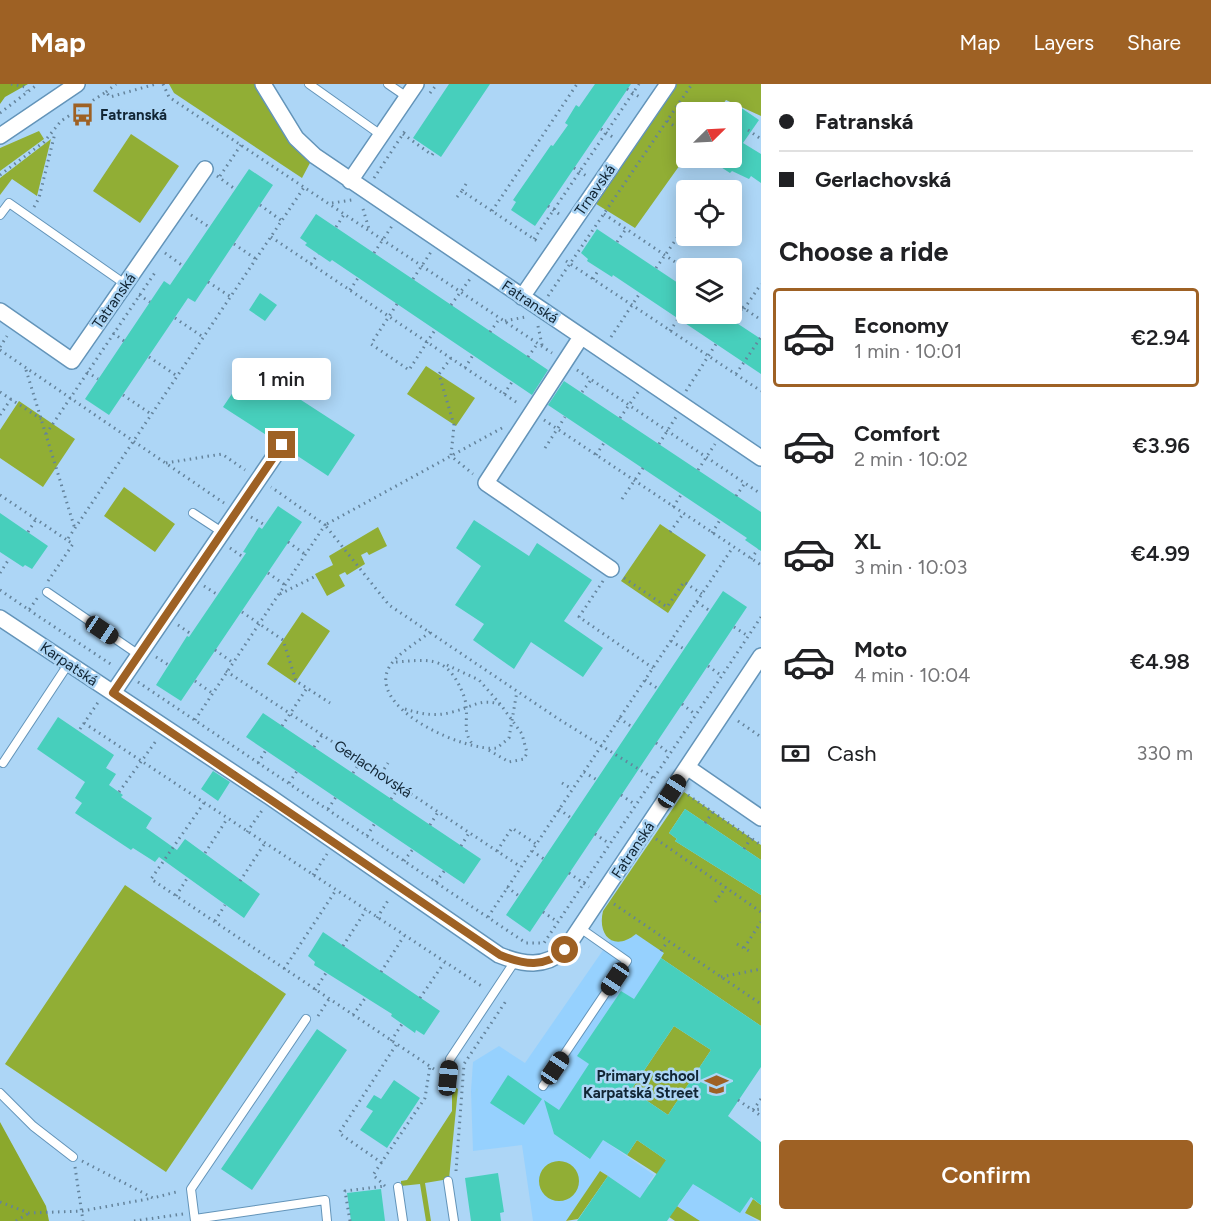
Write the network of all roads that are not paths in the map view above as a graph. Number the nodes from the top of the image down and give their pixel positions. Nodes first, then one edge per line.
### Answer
1 (77, 84) edge
2 (263, 84) edge
3 (309, 84) edge
4 (388, 84) edge
5 (416, 84) edge
6 (668, 84) edge
7 (407, 97) junction
8 (381, 135) junction
9 (0, 136) edge
10 (205, 169) road end
11 (350, 181) junction
12 (0, 216) edge
13 (125, 284) junction
14 (522, 297) junction
15 (0, 311) edge
16 (581, 337) junction
17 (282, 445) dead end
18 (761, 458) edge
19 (193, 513) dead end
20 (222, 532) junction
21 (611, 569) road end
22 (47, 592) dead end
23 (0, 618) edge
24 (139, 655) junction
25 (761, 656) edge
26 (69, 663) junction
27 (110, 691) junction
28 (3, 763) dead end
29 (687, 767) junction
30 (761, 818) edge
31 (580, 928) junction
32 (522, 963) junction
33 (310, 1020) road end
34 (448, 1078) road end
35 (543, 1086) dead end
36 (0, 1093) edge
37 (73, 1157) road end
38 (448, 1181) dead end
39 (398, 1187) dead end
40 (194, 1218) edge
41 (327, 1221) edge
42 (403, 1221) edge
43 (454, 1221) edge

1 - 9 street
2 - 11 street, Fatranská
3 - 8 lane
4 - 7 lane
5 - 7 street
6 - 14 street, Trnavská
7 - 8 street
8 - 11 street
10 - 13 street, Tatranská
11 - 14 street, Fatranská
12 - 13 lane
13 - 15 street, Tatranská
14 - 16 street, Fatranská
16 - 18 street, Fatranská
16 - 21 street
17 - 20 street
19 - 20 lane
20 - 24 street
22 - 24 lane
23 - 26 street, Karpatská
24 - 27 street
25 - 29 street, Fatranská
26 - 27 street, Karpatská
26 - 28 lane
27 - 32 street, Karpatská
29 - 30 street
29 - 31 street, Fatranská
31 - 32 street, Fatranská
31 - 35 lane
32 - 34 lane
33 - 40 lane
36 - 37 lane
38 - 43 lane
39 - 42 lane
40 - 41 lane

